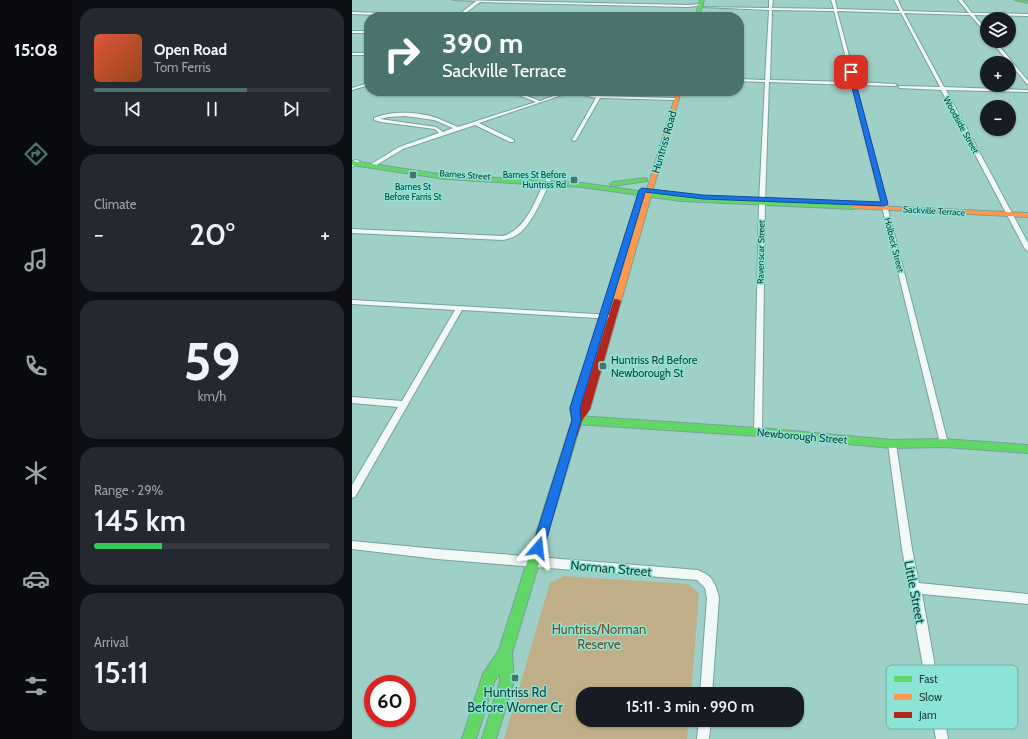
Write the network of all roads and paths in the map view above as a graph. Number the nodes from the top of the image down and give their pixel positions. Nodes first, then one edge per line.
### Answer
1 (455, 0) edge
2 (463, 0) edge
3 (637, 0) edge
4 (771, 0) edge
5 (834, 0) edge
6 (896, 0) edge
7 (960, 0) edge
8 (1017, 0) edge
9 (479, 1) edge
10 (1028, 2) edge
11 (634, 4) junction
12 (703, 6) edge
13 (771, 8) junction
14 (836, 10) junction
15 (902, 11) junction
16 (465, 12) edge
17 (352, 13) edge
18 (364, 13) edge
19 (970, 13) junction
20 (1028, 14) edge
21 (980, 25) edge
22 (352, 32) edge
23 (364, 32) edge
24 (999, 48) edge
25 (352, 54) edge
26 (364, 54) edge
27 (744, 80) edge
28 (766, 81) junction
29 (352, 84) edge
30 (364, 84) edge
31 (1028, 84) edge
32 (364, 85) edge
33 (854, 85) junction
34 (895, 85) dead end
35 (900, 87) dead end
36 (941, 87) junction
37 (352, 89) edge
38 (1028, 91) edge
39 (524, 96) edge
40 (556, 96) edge
41 (594, 96) edge
42 (638, 96) edge
43 (676, 96) edge
44 (676, 96) edge
45 (599, 97) junction
46 (540, 102) junction
47 (475, 123) junction
48 (459, 129) junction
49 (443, 134) junction
50 (574, 140) dead end
51 (512, 141) dead end
52 (353, 162) edge
53 (373, 165) junction
54 (645, 180) junction
55 (547, 181) junction
56 (608, 184) junction
57 (646, 192) junction
58 (762, 201) junction
59 (885, 206) junction
60 (1028, 212) edge
61 (1010, 213) junction
62 (1028, 215) edge
63 (352, 231) edge
64 (1028, 248) edge
65 (352, 302) edge
66 (459, 309) junction
67 (608, 317) junction
68 (352, 400) edge
69 (404, 404) junction
70 (576, 420) junction
71 (758, 432) junction
72 (944, 443) junction
73 (892, 444) junction
74 (1028, 449) edge
75 (352, 494) edge
76 (352, 545) edge
77 (534, 562) junction
78 (916, 588) junction
79 (1028, 599) edge
80 (505, 653) junction
81 (929, 665) edge
82 (707, 687) edge
83 (704, 727) edge
84 (940, 729) edge
85 (469, 739) edge
86 (489, 739) edge
87 (703, 739) edge
88 (942, 739) edge

1 - 2 street
2 - 9 street
3 - 11 street
4 - 13 street, Ravenscar Street
5 - 14 street, Holbeck Street
6 - 15 street, Woodside Street
7 - 19 street
8 - 10 main road
9 - 11 street
9 - 16 street
11 - 12 street
12 - 13 street
13 - 14 street
13 - 28 street, Ravenscar Street
14 - 15 street
14 - 33 street, Holbeck Street
15 - 19 street
15 - 36 street, Woodside Street
17 - 18 street
19 - 20 street
19 - 21 street
22 - 23 street
24 - 31 street
25 - 26 street
27 - 28 street
28 - 33 street
28 - 58 street, Ravenscar Street
29 - 30 street
32 - 37 street
33 - 34 street
33 - 59 street, Holbeck Street
35 - 36 street
36 - 38 street
36 - 61 street, Woodside Street
39 - 46 street
40 - 46 street
41 - 45 street
42 - 45 street
43 - 54 main road, Huntriss Road
44 - 57 main road, Huntriss Road
45 - 50 street
46 - 47 street
47 - 48 street
47 - 51 street
48 - 49 street
48 - 49 street
49 - 53 street
52 - 53 main road, Barnes Street
53 - 55 main road, Barnes Street
54 - 56 main road
54 - 57 main road, Huntriss Road
55 - 56 main road, Barnes Street
55 - 57 main road, Barnes Street
55 - 63 street
56 - 57 main road, Barnes Street
57 - 58 main road, Sackville Terrace
57 - 67 main road, Huntriss Road
58 - 59 main road, Sackville Terrace
58 - 71 street, Ravenscar Street
59 - 61 main road, Sackville Terrace
59 - 72 street, Holbeck Street
60 - 61 main road, Sackville Terrace
61 - 62 main road, Sackville Terrace
61 - 64 street, Woodside Street
65 - 66 street
66 - 67 street
66 - 69 street
67 - 70 main road, Huntriss Road
68 - 69 street
69 - 75 street
70 - 71 main road, Newborough Street
70 - 77 main road, Huntriss Road
71 - 73 main road, Newborough Street
72 - 73 main road, Newborough Street
72 - 74 main road, Newborough Street
73 - 78 street, Little Street
76 - 77 street, Norman Street
77 - 80 main road, Huntriss Road
77 - 82 street, Norman Street
78 - 79 street
78 - 81 street, Little Street
80 - 85 main road, Huntriss Road
80 - 86 main road, Huntriss Road
83 - 87 street
84 - 88 street, Little Street

